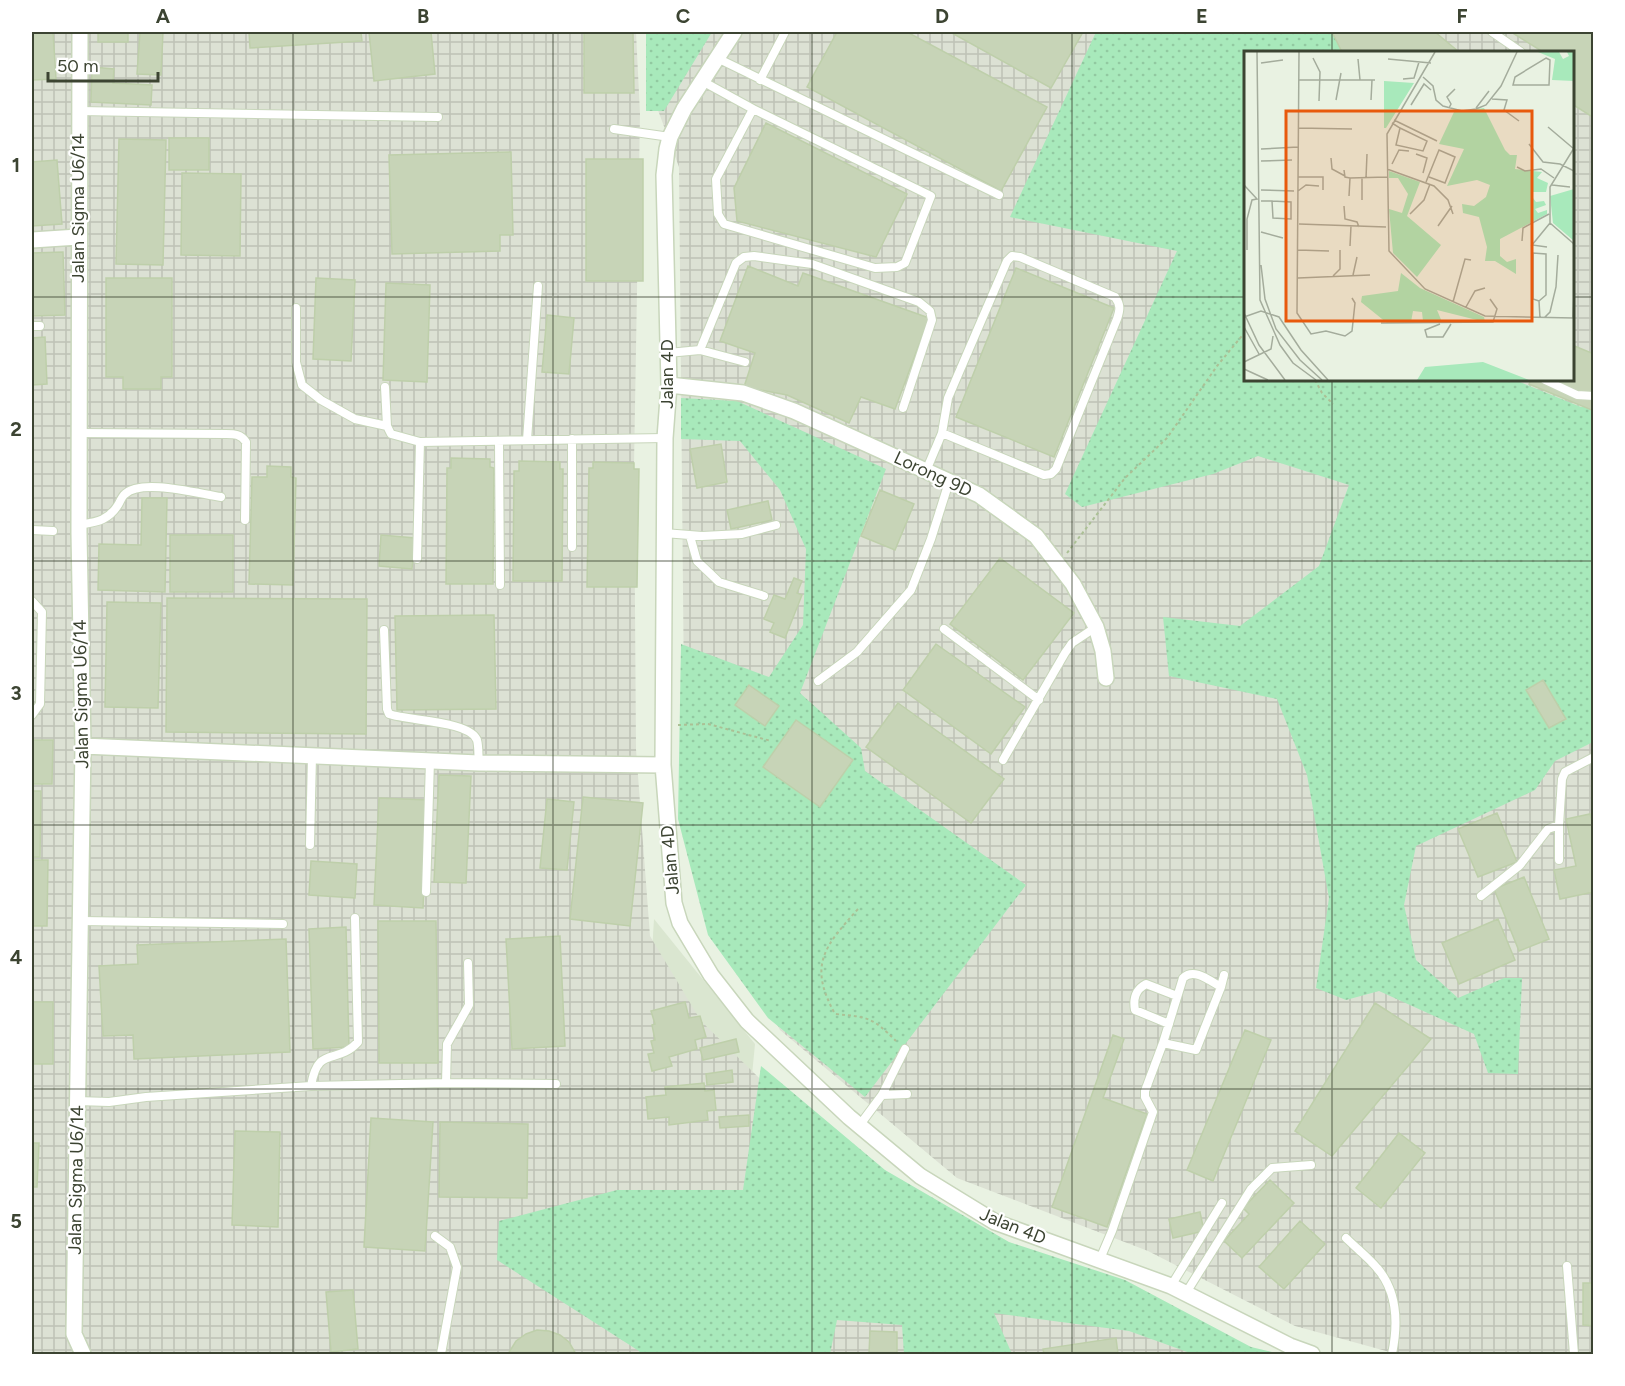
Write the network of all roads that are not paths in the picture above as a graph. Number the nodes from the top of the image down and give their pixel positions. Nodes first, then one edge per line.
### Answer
1 (80, 32) edge
2 (734, 32) edge
3 (785, 32) edge
4 (1492, 32) edge
5 (1520, 51) edge
6 (717, 58) junction
7 (760, 80) junction
8 (702, 81) junction
9 (753, 109) junction
10 (78, 111) junction
11 (438, 117) dead end
12 (614, 129) dead end
13 (670, 137) junction
14 (999, 195) dead end
15 (78, 237) junction
16 (32, 240) edge
17 (538, 286) dead end
18 (296, 308) dead end
19 (700, 350) junction
20 (668, 353) junction
21 (745, 362) dead end
22 (1547, 381) edge
23 (669, 385) junction
24 (385, 387) dead end
25 (1593, 396) edge
26 (903, 408) dead end
27 (387, 426) junction
28 (79, 433) junction
29 (942, 433) junction
30 (665, 438) junction
31 (572, 439) junction
32 (526, 440) junction
33 (499, 441) junction
34 (420, 442) junction
35 (926, 471) junction
36 (949, 482) junction
37 (221, 497) dead end
38 (245, 520) dead end
39 (79, 525) junction
40 (776, 525) dead end
41 (32, 530) edge
42 (53, 531) dead end
43 (664, 533) junction
44 (690, 536) junction
45 (572, 547) dead end
46 (417, 559) dead end
47 (500, 585) dead end
48 (764, 596) dead end
49 (32, 601) edge
50 (1096, 627) junction
51 (944, 629) dead end
52 (384, 630) dead end
53 (1106, 678) dead end
54 (818, 681) dead end
55 (1039, 700) junction
56 (32, 715) edge
57 (83, 746) junction
58 (312, 756) junction
59 (1593, 757) edge
60 (1003, 760) dead end
61 (430, 761) junction
62 (479, 764) junction
63 (663, 765) junction
64 (1558, 825) junction
65 (310, 845) dead end
66 (1559, 860) dead end
67 (426, 892) dead end
68 (1481, 896) dead end
69 (355, 918) dead end
70 (81, 921) junction
71 (283, 924) dead end
72 (468, 963) dead end
73 (1224, 975) dead end
74 (1221, 987) junction
75 (1177, 996) junction
76 (1169, 1024) junction
77 (1163, 1043) junction
78 (905, 1049) road end
79 (446, 1083) junction
80 (556, 1084) dead end
81 (311, 1086) junction
82 (907, 1094) dead end
83 (882, 1095) junction
84 (77, 1101) junction
85 (859, 1126) junction
86 (1311, 1166) dead end
87 (1222, 1203) dead end
88 (435, 1236) dead end
89 (1346, 1238) dead end
90 (1100, 1259) junction
91 (1567, 1266) dead end
92 (1171, 1286) junction
93 (1186, 1293) junction
94 (83, 1354) edge
95 (441, 1354) edge
96 (1312, 1354) edge
97 (1392, 1354) edge
98 (1574, 1354) edge

1 - 10 street, Jalan Sigma U6/14
2 - 6 street, Jalan 4D
3 - 7 lane
4 - 5 lane
6 - 7 lane
6 - 8 street, Jalan 4D
7 - 14 lane
8 - 9 lane
8 - 13 street, Jalan 4D
9 - 9 lane
10 - 11 lane
10 - 15 street, Jalan Sigma U6/14
12 - 13 lane
13 - 20 street, Jalan 4D
15 - 16 street
15 - 28 street, Jalan Sigma U6/14
17 - 32 lane
18 - 27 lane
19 - 20 lane
19 - 21 lane
19 - 26 lane
20 - 23 street, Jalan 4D
22 - 25 lane
23 - 30 street, Jalan 4D
23 - 35 street, Lorong 9D
24 - 27 lane
27 - 34 lane
28 - 38 lane
28 - 39 street, Jalan Sigma U6/14
29 - 29 lane
29 - 35 lane
30 - 31 lane
30 - 43 street, Jalan 4D
31 - 32 lane
31 - 45 lane
32 - 33 lane
33 - 34 lane
33 - 47 lane
34 - 46 lane
35 - 36 street, Lorong 9D
36 - 50 street, Lorong 9D
36 - 54 lane
37 - 39 lane
39 - 57 street, Jalan Sigma U6/14
40 - 44 lane
41 - 42 lane
43 - 44 lane
43 - 63 street, Jalan 4D
44 - 48 lane
49 - 56 lane
50 - 53 street, Lorong 9D
50 - 55 lane
51 - 55 lane
52 - 62 lane
55 - 60 lane
57 - 58 street
57 - 70 street, Jalan Sigma U6/14
58 - 61 street
58 - 65 lane
59 - 64 lane
61 - 62 street
61 - 67 lane
62 - 63 street
63 - 85 street, Jalan 4D
64 - 66 lane
64 - 68 lane
69 - 81 lane
70 - 71 lane
70 - 84 street, Jalan Sigma U6/14
72 - 79 lane
73 - 74 lane
74 - 75 lane
74 - 77 lane
75 - 76 lane
75 - 76 lane
76 - 77 lane
77 - 90 lane
78 - 83 lane
79 - 80 lane
79 - 81 lane
81 - 84 lane
82 - 83 lane
83 - 85 lane
84 - 94 street, Jalan Sigma U6/14
85 - 90 street, Jalan 4D
86 - 93 lane
87 - 92 lane
88 - 95 lane
89 - 97 lane
90 - 92 street, Jalan 4D
91 - 98 lane
92 - 93 street, Jalan 4D
93 - 96 street, Jalan 4D

